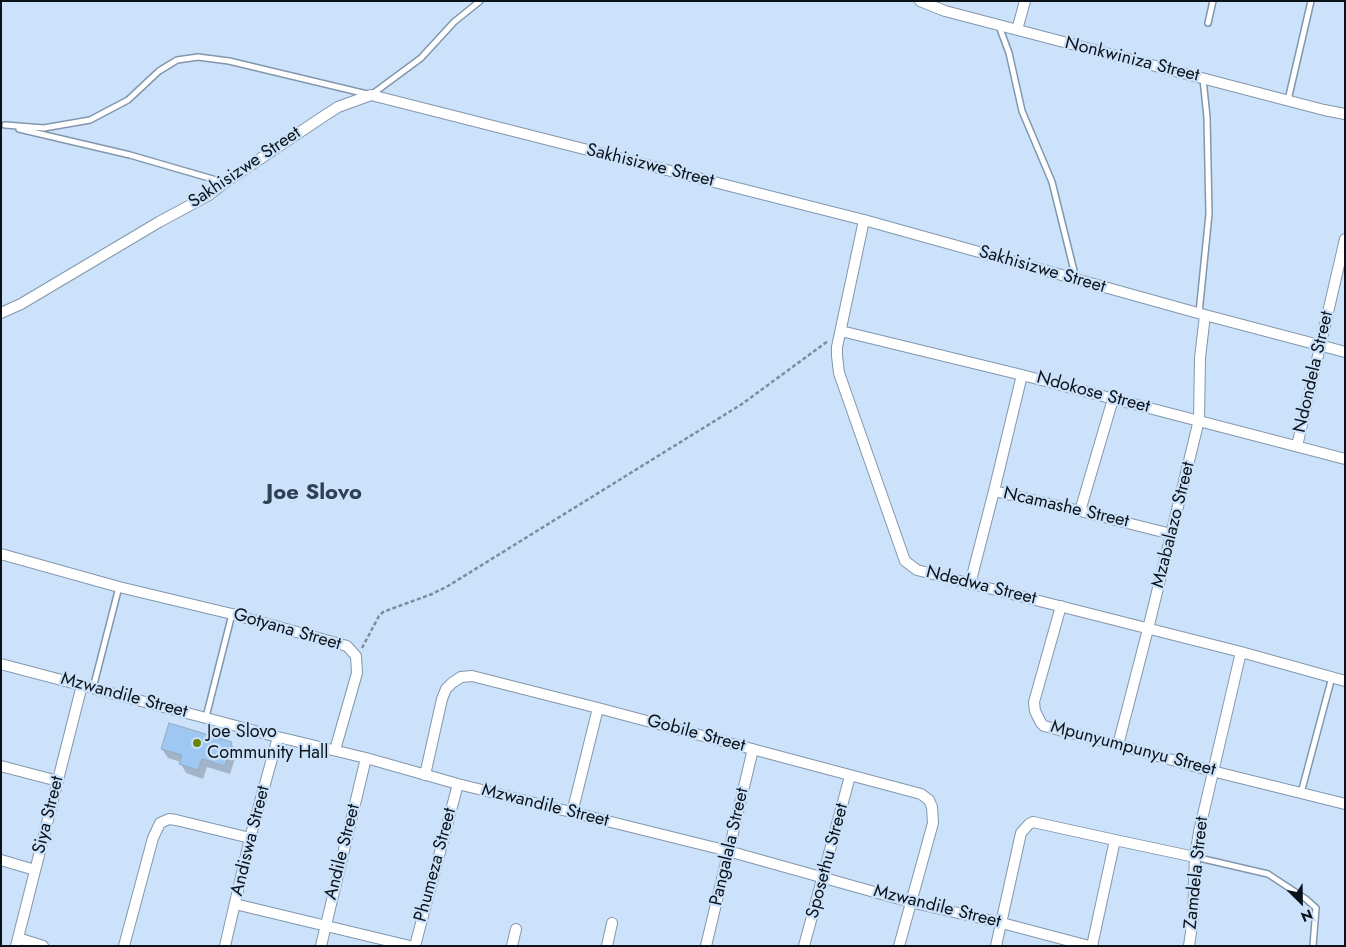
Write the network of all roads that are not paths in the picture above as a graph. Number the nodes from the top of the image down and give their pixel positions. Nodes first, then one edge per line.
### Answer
1 (480, 1) edge
2 (920, 1) edge
3 (1025, 1) edge
4 (1213, 1) edge
5 (1311, 1) edge
6 (1208, 23) dead end
7 (999, 25) junction
8 (1017, 30) junction
9 (1203, 78) junction
10 (371, 95) junction
11 (1288, 100) junction
12 (1345, 114) edge
13 (3, 125) edge
14 (224, 183) junction
15 (864, 220) junction
16 (1345, 240) edge
17 (1076, 279) junction
18 (1, 313) edge
19 (1202, 314) junction
20 (841, 331) junction
21 (1319, 345) junction
22 (1345, 352) edge
23 (1022, 375) junction
24 (1113, 399) junction
25 (1199, 420) junction
26 (1297, 446) junction
27 (1345, 459) edge
28 (994, 492) junction
29 (1080, 511) junction
30 (1171, 534) junction
31 (1, 554) edge
32 (970, 584) junction
33 (119, 587) junction
34 (1061, 606) junction
35 (232, 614) junction
36 (1148, 629) junction
37 (1241, 652) junction
38 (1, 664) edge
39 (1332, 677) junction
40 (1345, 680) edge
41 (82, 685) junction
42 (93, 688) junction
43 (598, 708) junction
44 (206, 717) junction
45 (278, 737) junction
46 (1118, 744) junction
47 (753, 749) junction
48 (335, 750) junction
49 (366, 758) junction
50 (1, 766) edge
51 (1212, 771) junction
52 (425, 774) junction
53 (850, 776) junction
54 (58, 781) junction
55 (458, 784) junction
56 (1301, 793) junction
57 (1345, 804) edge
58 (572, 813) junction
59 (250, 838) junction
60 (1115, 840) junction
61 (728, 851) junction
62 (1195, 857) junction
63 (1, 860) edge
64 (35, 870) junction
65 (824, 878) junction
66 (910, 902) junction
67 (235, 904) junction
68 (612, 923) dead end
69 (1002, 923) junction
70 (326, 924) junction
71 (516, 929) dead end
72 (17, 942) edge
73 (43, 946) edge
74 (124, 946) edge
75 (224, 946) edge
76 (320, 946) edge
77 (410, 946) edge
78 (414, 946) edge
79 (512, 946) edge
80 (607, 946) edge
81 (706, 946) edge
82 (804, 946) edge
83 (899, 946) edge
84 (996, 946) edge
85 (1090, 946) edge
86 (1189, 946) edge
87 (1313, 946) edge

1 - 10 lane
2 - 7 street, Nonkwiniza Street
3 - 8 street
4 - 6 lane
5 - 11 lane
7 - 8 street, Nonkwiniza Street
7 - 17 lane
8 - 9 street, Nonkwiniza Street
9 - 11 street, Nonkwiniza Street
9 - 19 lane
10 - 13 lane
10 - 14 street, Sakhisizwe Street
10 - 15 street, Sakhisizwe Street
11 - 12 street, Nonkwiniza Street
13 - 14 lane
14 - 18 street, Sakhisizwe Street
15 - 17 street, Sakhisizwe Street
15 - 20 street, Ndedwa Street
16 - 21 street, Ndondela Street
17 - 19 street, Sakhisizwe Street
19 - 21 street, Sakhisizwe Street
19 - 25 street, Mzabalazo Street
20 - 23 street, Ndokose Street
20 - 32 street, Ndedwa Street
21 - 22 street, Sakhisizwe Street
21 - 26 street, Ndondela Street
23 - 24 street, Ndokose Street
23 - 28 street
24 - 25 street, Ndokose Street
24 - 29 street
25 - 26 street, Ndokose Street
25 - 30 street, Mzabalazo Street
26 - 27 street, Ndokose Street
28 - 29 street, Ncamashe Street
28 - 32 street, Ncamashe Street
29 - 30 street, Ncamashe Street
30 - 36 street, Mzabalazo Street
31 - 33 street, Gotyana Street
32 - 34 street, Ndedwa Street
33 - 35 street, Gotyana Street
33 - 42 lane
34 - 36 street, Ndedwa Street
34 - 46 street, Mpunyumpunyu Street
35 - 44 lane
35 - 48 street, Gotyana Street
36 - 37 street, Ndedwa Street
36 - 46 street, Mzabalazo Street
37 - 39 street, Ndedwa Street
37 - 51 street, Zamdela Street
38 - 41 street, Mzwandile Street
39 - 40 street, Ndedwa Street
39 - 56 lane
41 - 42 street, Mzwandile Street
41 - 54 street, Siya Street
42 - 44 street, Mzwandile Street
43 - 47 street, Gobile Street
43 - 52 street, Gobile Street
43 - 58 street
44 - 45 street, Mzwandile Street
45 - 48 street, Mzwandile Street
45 - 59 street, Andiswa Street
46 - 51 street, Mpunyumpunyu Street
47 - 53 street, Gobile Street
47 - 61 street, Pangalala Street
48 - 49 street, Mzwandile Street
49 - 52 street, Mzwandile Street
49 - 70 street, Andile Street
50 - 54 street
51 - 56 street, Mpunyumpunyu Street
51 - 62 street, Zamdela Street
52 - 55 street, Mzwandile Street
53 - 65 street, Sposethu Street
53 - 66 street, Gobile Street
54 - 64 street, Siya Street
55 - 58 street, Mzwandile Street
55 - 78 street, Phumeza Street
56 - 57 street, Mpunyumpunyu Street
58 - 61 street, Mzwandile Street
59 - 67 street, Andiswa Street
59 - 74 street
60 - 62 street
60 - 69 street
60 - 85 street
61 - 65 street, Mzwandile Street
61 - 81 street, Pangalala Street
62 - 86 street, Zamdela Street
62 - 87 lane
63 - 64 street
64 - 72 street, Siya Street
65 - 66 street, Mzwandile Street
65 - 82 street, Sposethu Street
66 - 69 street, Mzwandile Street
66 - 83 street, Gobile Street
67 - 70 street
67 - 75 street, Andiswa Street
68 - 80 street
69 - 84 street
69 - 85 street, Mzwandile Street
70 - 76 street, Andile Street
70 - 77 street
71 - 79 street
72 - 73 street

